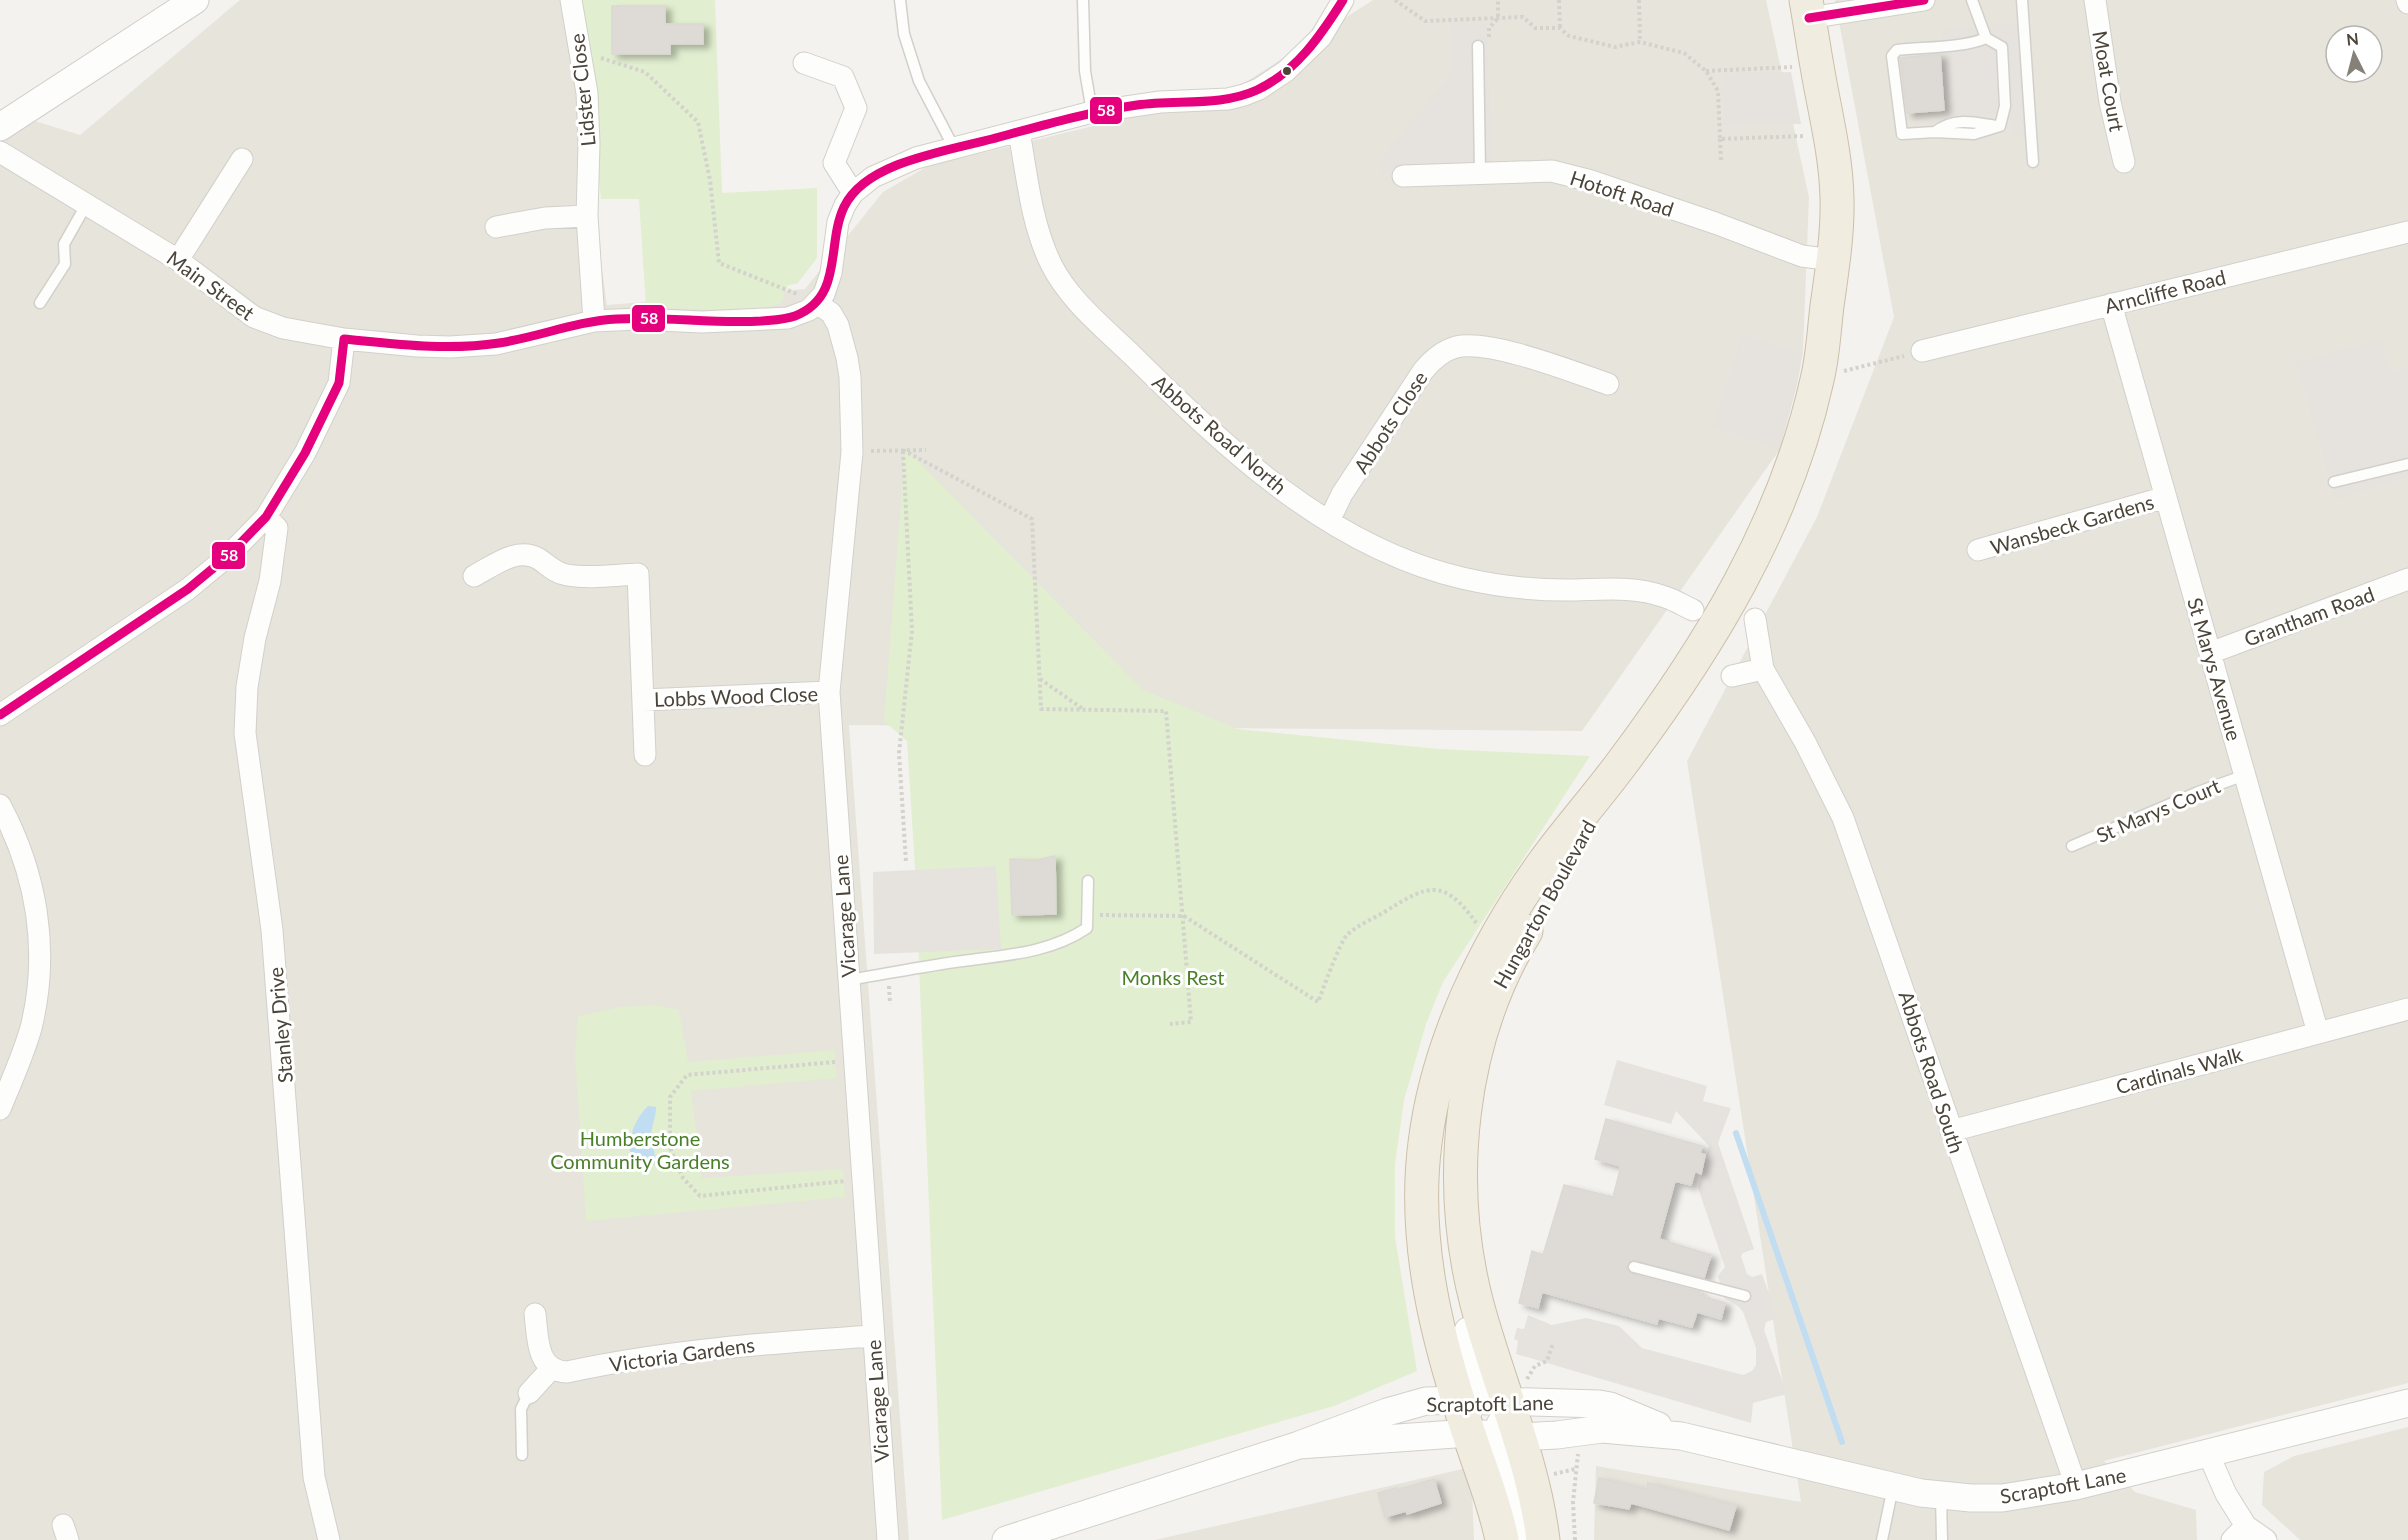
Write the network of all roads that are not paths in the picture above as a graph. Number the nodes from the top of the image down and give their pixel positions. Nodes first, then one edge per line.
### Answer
1 (195, 0) edge
2 (571, 0) edge
3 (900, 0) edge
4 (1083, 0) edge
5 (1343, 0) edge
6 (1924, 0) edge
7 (1972, 0) edge
8 (2022, 0) edge
9 (2095, 0) edge
10 (1808, 9) edge
11 (1986, 38) junction
12 (1478, 46) road end
13 (804, 63) dead end
14 (1092, 112) junction
15 (0, 127) edge
16 (1019, 132) junction
17 (954, 148) junction
18 (0, 152) edge
19 (242, 159) dead end
20 (2033, 162) dead end
21 (2124, 162) dead end
22 (1480, 172) junction
23 (1403, 176) dead end
24 (854, 194) junction
25 (86, 205) junction
26 (587, 216) junction
27 (496, 227) dead end
28 (2408, 232) edge
29 (178, 260) junction
30 (1833, 260) junction
31 (40, 303) dead end
32 (817, 303) junction
33 (2111, 304) junction
34 (594, 321) junction
35 (344, 339) junction
36 (1922, 351) road end
37 (1608, 384) dead end
38 (2408, 464) edge
39 (2334, 482) dead end
40 (2166, 497) junction
41 (266, 517) junction
42 (1329, 521) junction
43 (1978, 550) dead end
44 (474, 576) dead end
45 (2408, 579) edge
46 (1694, 610) dead end
47 (1755, 619) dead end
48 (2210, 653) junction
49 (1763, 669) junction
50 (1732, 676) dead end
51 (829, 692) junction
52 (643, 700) junction
53 (0, 715) edge
54 (645, 755) dead end
55 (1623, 762) junction
56 (2245, 775) junction
57 (0, 806) edge
58 (2072, 846) dead end
59 (1088, 880) dead end
60 (848, 980) junction
61 (2408, 1009) edge
62 (2318, 1033) junction
63 (0, 1109) edge
64 (1951, 1131) junction
65 (1634, 1267) dead end
66 (1745, 1296) dead end
67 (535, 1314) dead end
68 (873, 1336) junction
69 (551, 1369) junction
70 (529, 1393) joint
71 (2408, 1403) edge
72 (1484, 1417) junction
73 (1681, 1436) junction
74 (1299, 1446) junction
75 (2208, 1453) junction
76 (522, 1455) dead end
77 (2076, 1485) junction
78 (1893, 1487) junction
79 (1941, 1496) junction
80 (2239, 1533) edge
81 (329, 1540) edge
82 (888, 1540) edge
83 (1006, 1540) edge
84 (1502, 1540) edge
85 (1518, 1540) edge
86 (1543, 1540) edge
87 (1882, 1540) edge
88 (1942, 1540) edge
89 (2266, 1540) edge

1 - 15 street
2 - 26 street, Lidster Close
3 - 17 lane
4 - 14 lane
5 - 14 street
6 - 10 street
7 - 11 lane
8 - 20 lane
9 - 21 street, Moat Court
10 - 30 highway, Hungarton Boulevard
11 - 11 lane
12 - 22 lane
13 - 24 street
14 - 16 street
16 - 17 street
16 - 42 street, Abbots Road North
17 - 24 street
18 - 25 street, Main Street
19 - 29 street
22 - 23 street, Hotoft Road
22 - 30 street, Hotoft Road
24 - 32 street
25 - 29 street, Main Street
25 - 31 lane
26 - 27 street
26 - 34 street, Lidster Close
28 - 33 street, Arncliffe Road
29 - 35 street, Main Street
30 - 55 highway, Hungarton Boulevard
32 - 34 street, Main Street
32 - 51 street, Vicarage Lane
33 - 36 street, Arncliffe Road
33 - 40 street, St Marys Avenue
34 - 35 street, Main Street
35 - 41 street
37 - 42 street, Abbots Close
38 - 39 lane
40 - 43 street, Wansbeck Gardens
40 - 48 street, St Marys Avenue
41 - 53 street
41 - 81 street, Stanley Drive
42 - 46 street, Abbots Road North
44 - 52 street, Lobbs Wood Close
45 - 48 street, Grantham Road
47 - 49 street, Abbots Road South
48 - 56 street, St Marys Avenue
49 - 50 street
49 - 64 street, Abbots Road South
51 - 52 street, Lobbs Wood Close
51 - 60 street, Vicarage Lane
52 - 54 street, Lobbs Wood Close
55 - 72 highway, Hungarton Boulevard
55 - 72 highway, Hungarton Boulevard
56 - 58 lane, St Marys Court
56 - 62 street, St Marys Avenue
57 - 63 street
59 - 60 lane
60 - 68 street, Vicarage Lane
61 - 62 street, Cardinals Walk
62 - 64 street, Cardinals Walk
64 - 77 street, Abbots Road South
65 - 66 lane
67 - 69 street
68 - 69 street, Victoria Gardens
68 - 82 street, Vicarage Lane
69 - 70 street
70 - 76 lane
71 - 75 street, Scraptoft Lane
72 - 73 street, Scraptoft Lane
72 - 73 street, Scraptoft Lane
72 - 74 street, Scraptoft Lane
72 - 74 street, Scraptoft Lane
72 - 84 highway
72 - 85 street
72 - 86 highway
73 - 78 street, Scraptoft Lane
74 - 83 street, Scraptoft Lane
75 - 77 street, Scraptoft Lane
75 - 80 street
77 - 79 street, Scraptoft Lane
78 - 79 street, Scraptoft Lane
78 - 87 lane
79 - 88 lane
80 - 89 street

